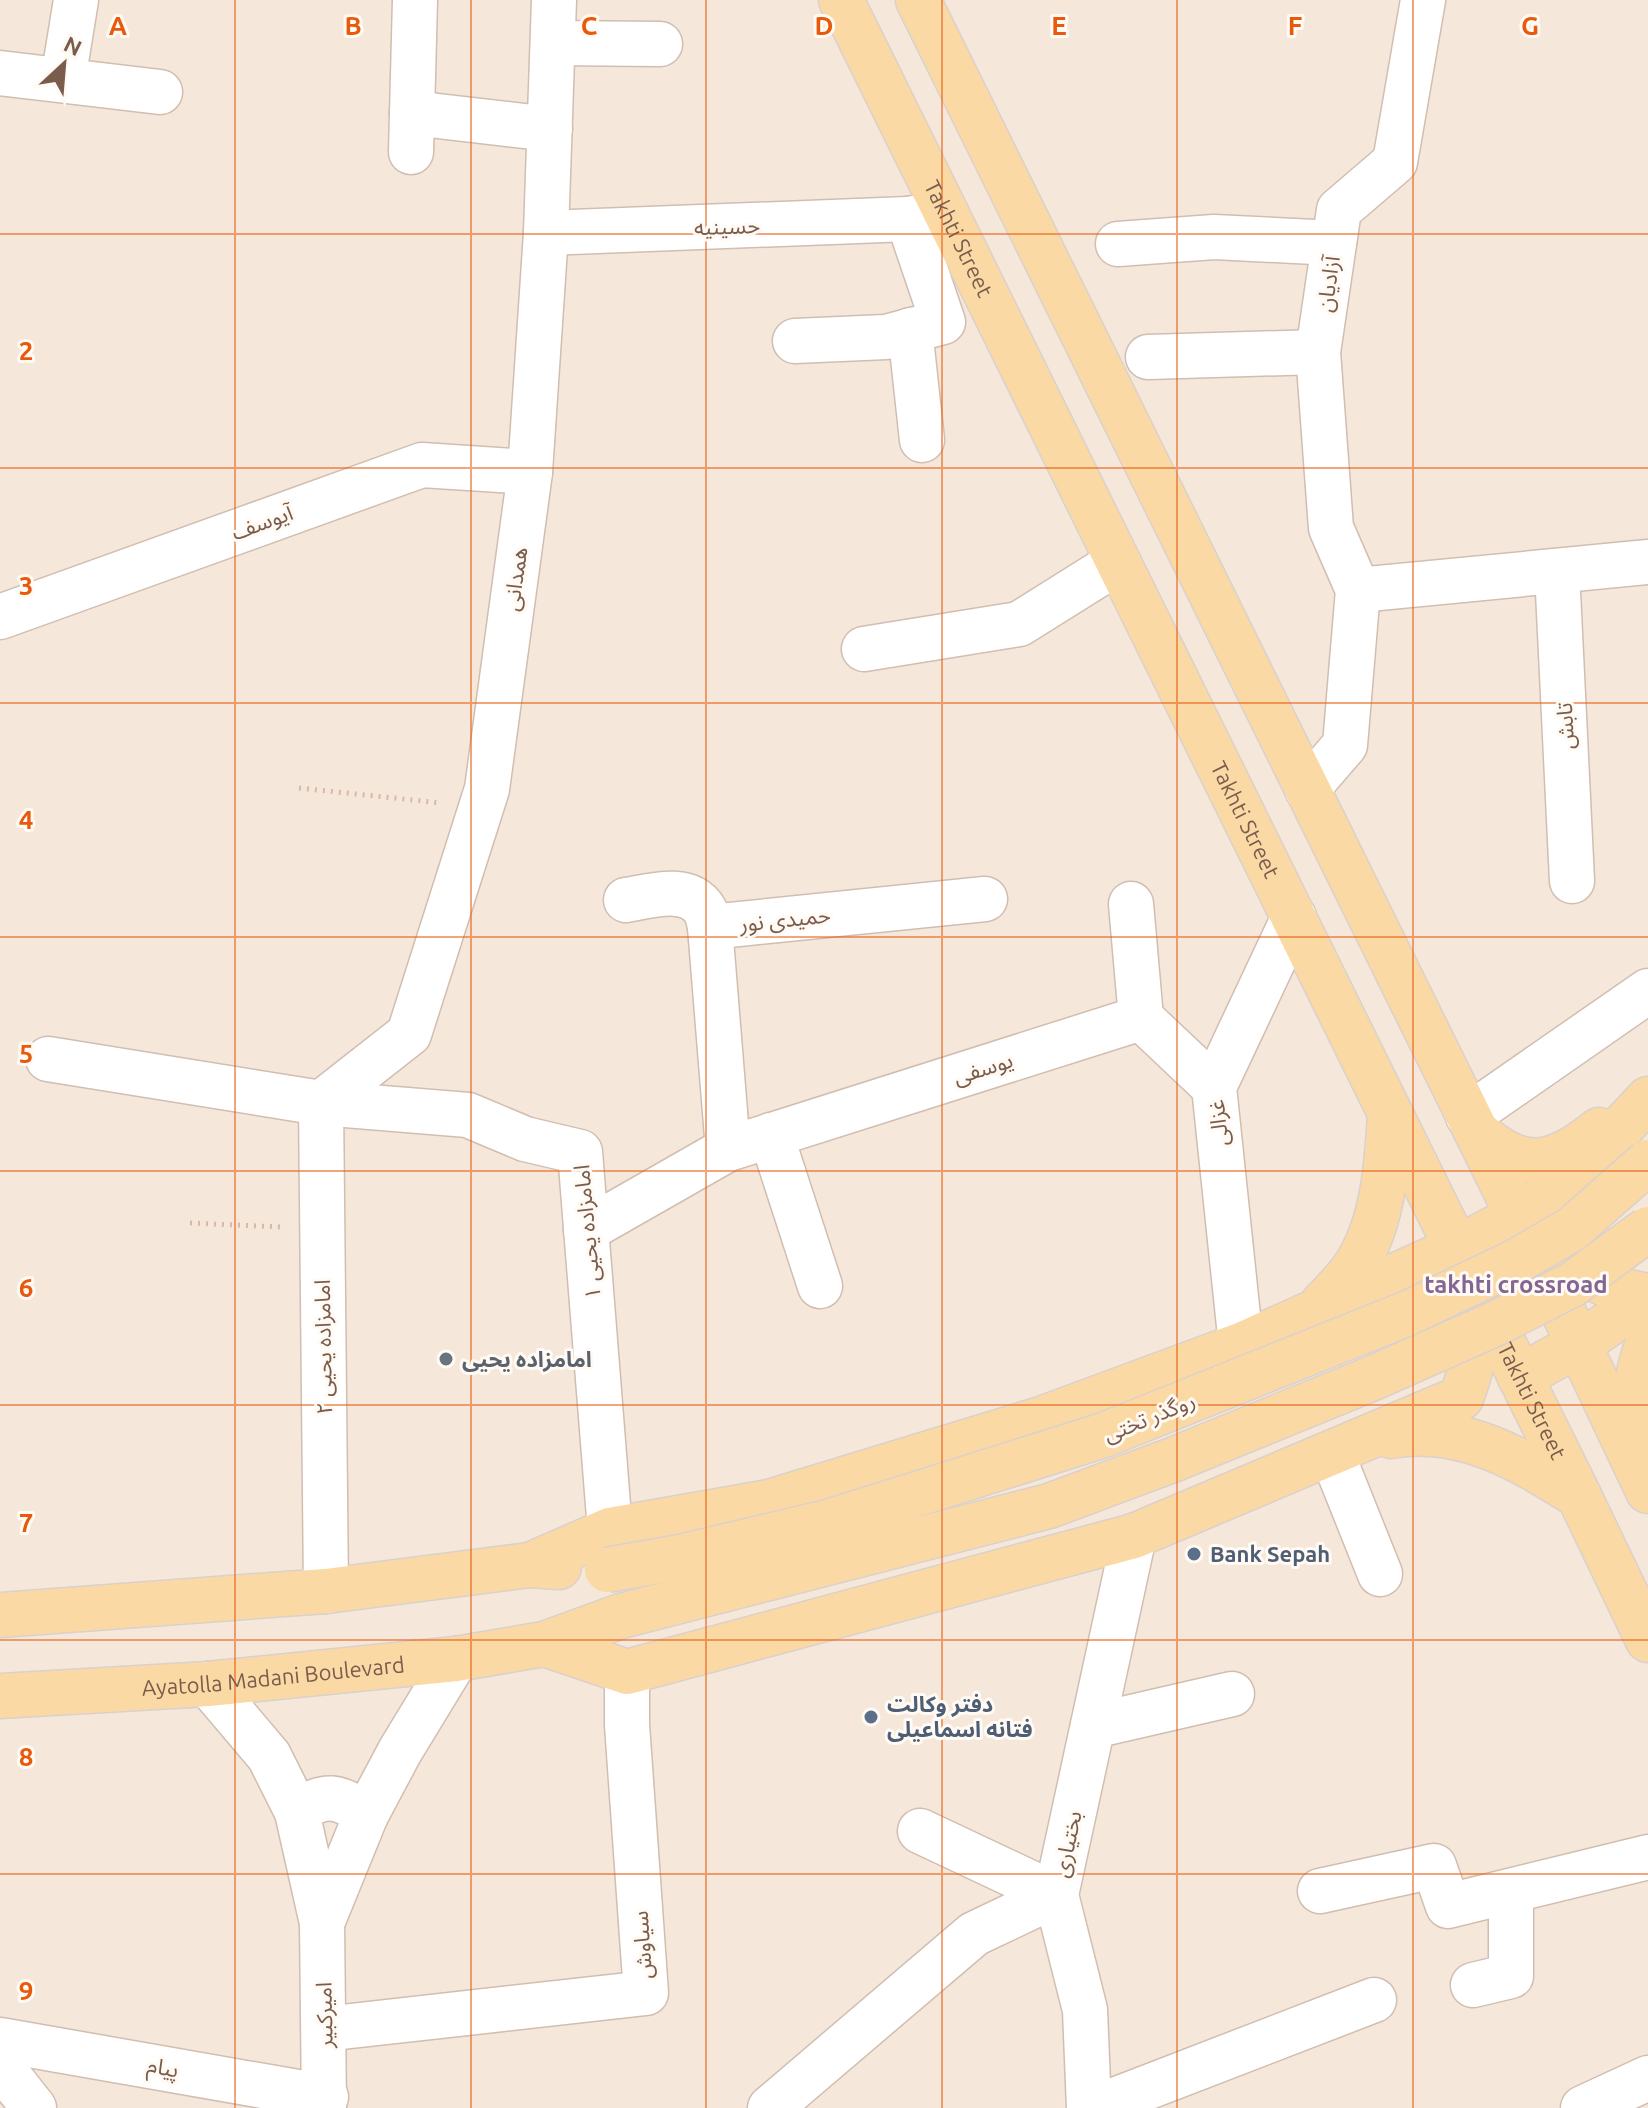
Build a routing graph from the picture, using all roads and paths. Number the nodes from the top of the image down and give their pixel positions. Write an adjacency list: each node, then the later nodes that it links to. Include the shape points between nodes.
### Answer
1 (76, 0): 10 (street)
2 (415, 0): 12 (street, via 411,132)
3 (554, 0): 7 (street, همدانی)
4 (841, 0): 13 (main road, Takhti Street)
5 (918, 0): 30 (main road)
6 (1423, 0): 15 (street, آزادیان, via 1395,162 1339,210)
7 (553, 43): 8 (street); 12 (street, همدانی)
8 (660, 44)
9 (0, 73): 10 (street)
10 (63, 80): 11 (street)
11 (160, 92)
12 (550, 129): 14 (street, همدانی)
13 (927, 216): 14 (street, حسینیه); 17 (street, via 943,322); 23 (main road, Takhti Street)
14 (546, 233): 22 (street, همدانی)
15 (1334, 243): 16 (street, via 1214,237); 19 (street, آزادیان)
16 (1118, 244)
17 (910, 330): 18 (street, via 886,337); 21 (street)
18 (795, 341)
19 (1318, 352): 20 (street); 26 (street, آزادیان, via 1331,528)
20 (1148, 357)
21 (922, 440)
22 (530, 472): 27 (street, آیوسف, via 422,465); 31 (street, همدانی)
23 (1118, 562): 28 (street, via 1019,624); 36 (main road, Takhti Street)
24 (1648, 562): 25 (street)
25 (1557, 571): 26 (street); 32 (street, تابش)
26 (1358, 590): 30 (street, via 1345,745)
27 (0, 617)
28 (864, 649)
29 (299, 788): 31 (path)
30 (1307, 789): 46 (main road)
31 (481, 807): 44 (street, همدانی, via 409,1034)
32 (1572, 881)
33 (985, 899): 37 (street, حمیدی نور)
34 (626, 900): 37 (street, via 670,893 690,897 704,909)
35 (1131, 904): 39 (street)
36 (1294, 917): 41 (street, غزالی); 45 (main road, Takhti Street)
37 (710, 927): 48 (street, حمیدی نور)
38 (1648, 991): 46 (street)
39 (1141, 1018): 41 (street); 47 (street, یوسفی)
40 (48, 1059): 44 (street)
41 (1214, 1087): 63 (street, غزالی)
42 (1648, 1092): 46 (main road, via 1591,1137 1552,1159 1508,1155)
43 (1648, 1099): 50 (main road)
44 (321, 1103): 53 (street, امامزاده یحیی ۲); 55 (street, امامزاده یحیی ۱, via 468,1115 525,1139 580,1152)
45 (1390, 1111): 56 (main road, Takhti Street); 60 (main road, via 1387,1165 1367,1244)
46 (1472, 1124): 51 (main road)
47 (771, 1135): 48 (street, یوسفی); 58 (street)
48 (728, 1149): 55 (street, یوسفی)
49 (1648, 1162): 69 (main road, روگذر تختی, bridge, via 1572,1229 1515,1262 1408,1313 1104,1435 828,1522 680,1557)
50 (1574, 1178): 51 (main road); 59 (main road, via 1564,1220 1570,1253 1593,1280)
51 (1518, 1216): 56 (main road); 62 (main road)
52 (190, 1223): 53 (path)
53 (322, 1229): 71 (street, امامزاده یحیی ۲)
54 (1648, 1229): 74 (main road, Ayatolla Madani Boulevard, bridge, via 1573,1284 1499,1322 1175,1459 1049,1506 621,1616)
55 (586, 1230): 69 (street, امامزاده یحیی ۱)
56 (1457, 1248): 57 (main road); 64 (main road, Takhti Street)
57 (1398, 1273): 60 (main road); 65 (main road, via 1424,1281 1462,1315 1473,1340 1471,1371 1461,1398)
58 (820, 1286)
59 (1648, 1297): 62 (main road)
60 (1317, 1309): 63 (main road)
61 (1648, 1343): 66 (main road, via 1635,1382 1634,1406)
62 (1579, 1344): 64 (main road); 66 (main road)
63 (1241, 1345): 69 (main road, via 1041,1419)
64 (1520, 1377): 67 (main road, Takhti Street)
65 (1348, 1447): 67 (main road, via 1401,1434 1464,1439 1525,1463); 68 (main road); 70 (street)
66 (1645, 1484)
67 (1579, 1496): 73 (main road, Takhti Street)
68 (1134, 1536): 76 (main road); 80 (street, بختیاری)
69 (609, 1550): 71 (main road)
70 (1380, 1574)
71 (326, 1591): 72 (main road)
72 (0, 1615)
73 (1648, 1640)
74 (544, 1644): 75 (main road, Ayatolla Madani Boulevard); 76 (main road)
75 (456, 1659): 77 (main road, Ayatolla Madani Boulevard); 82 (street)
76 (627, 1672): 91 (street, سیاوش, via 646,1993)
77 (208, 1684): 79 (main road, Ayatolla Madani Boulevard); 81 (street, via 269,1756)
78 (1232, 1694): 80 (street)
79 (0, 1696)
80 (1093, 1726): 87 (street, بختیاری)
81 (297, 1812): 82 (street, via 328,1798 349,1802); 88 (street)
82 (366, 1815): 88 (street)
83 (920, 1831): 87 (street)
84 (1648, 1857): 86 (street)
85 (1320, 1891): 86 (street, via 1434,1866 1448,1906)
86 (1511, 1891): 89 (street, via 1511,1976)
87 (1056, 1895): 97 (street, بختیاری, via 974,1934); 98 (street, via 1085,2010)
88 (322, 1923): 91 (street, امیرکبیر)
89 (1473, 1985)
90 (1374, 2000): 98 (street)
91 (324, 2029): 95 (street, امیرکبیر)
92 (0, 2040): 95 (street, پیام)
93 (0, 2065): 96 (street)
94 (1648, 2078): 99 (street)
95 (325, 2103)
96 (34, 2108)
97 (770, 2108)
98 (1091, 2108)
99 (1583, 2108)

